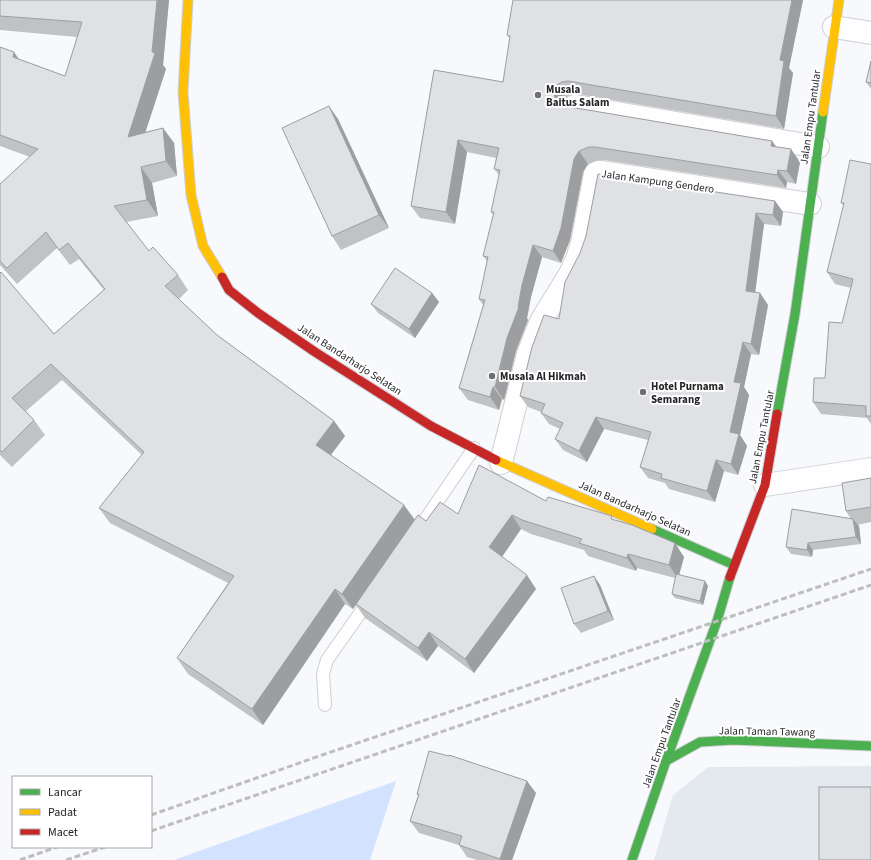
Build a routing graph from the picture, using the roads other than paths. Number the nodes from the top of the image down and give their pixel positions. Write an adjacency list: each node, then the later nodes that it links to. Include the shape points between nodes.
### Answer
1 (188, 0): 8 (street, Jalan Bandarharjo Selatan, via 183,92 191,195 203,246 229,290 315,352 432,426)
2 (839, 0): 3 (street, Jalan Empu Tantular)
3 (834, 27): 4 (street); 6 (street, Jalan Empu Tantular)
4 (871, 33)
5 (575, 106): 6 (street)
6 (818, 147): 7 (street, Jalan Empu Tantular)
7 (810, 204): 9 (street, Jalan Kampung Gendero, via 602,172 594,174 582,243 570,274 541,321 528,354); 11 (street, Jalan Empu Tantular, via 795,314)
8 (474, 448): 9 (street, Jalan Bandarharjo Selatan); 12 (lane)
9 (502, 463): 13 (street, Jalan Bandarharjo Selatan)
10 (871, 469): 11 (street)
11 (765, 485): 13 (street, Jalan Empu Tantular)
12 (411, 540)
13 (734, 565): 17 (street, Jalan Empu Tantular, via 717,621)
14 (375, 592): 15 (lane, via 328,660 323,674)
15 (325, 705)
16 (871, 746): 17 (street, Jalan Taman Tawang, via 733,740 700,742)
17 (666, 761): 18 (street, Jalan Empu Tantular)
18 (632, 860)

